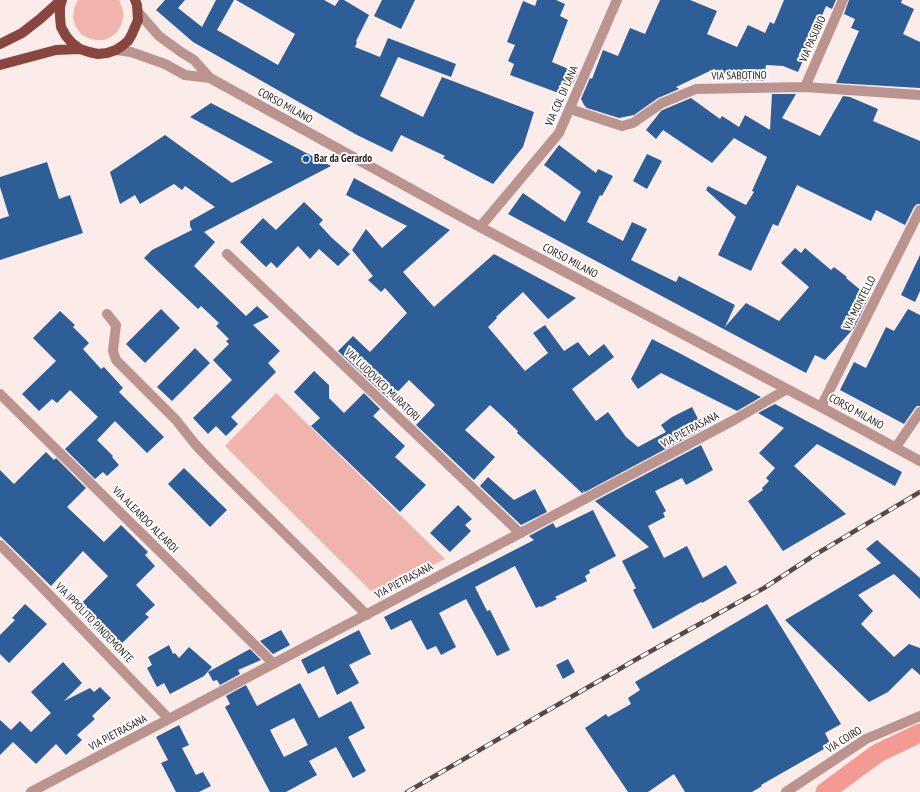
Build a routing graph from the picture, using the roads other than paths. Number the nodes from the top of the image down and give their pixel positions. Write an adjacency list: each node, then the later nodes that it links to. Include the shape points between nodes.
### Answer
1 (62, 0): 6 (main road, via 22,33); 7 (main road, via 61,27 72,43)
2 (135, 0): 5 (main road)
3 (617, 0): 13 (street, VIA COL DI LANA)
4 (843, 0): 11 (street, VIA PASUBIO)
5 (138, 12): 8 (main road, via 138,20 128,41); 10 (street, CORSO MILANO, via 159,36 194,60)
6 (0, 44)
7 (80, 49): 8 (main road, via 98,54); 9 (main road, via 56,50)
8 (116, 50): 10 (street, CORSO MILANO, via 131,52 165,64 185,75)
9 (0, 65)
10 (210, 78): 15 (street, CORSO MILANO)
11 (805, 87): 12 (street, VIA SABOTINO); 13 (street, VIA SABOTINO, via 696,89 662,102 633,123 622,126)
12 (920, 95)
13 (570, 109): 15 (street, VIA COL DI LANA, via 559,133)
14 (920, 210): 20 (street, VIA MONTELLO)
15 (480, 227): 18 (street, CORSO MILANO)
16 (226, 254): 24 (street, VIA LUDOVICO MURATORI)
17 (107, 314): 26 (street, via 116,325 113,350 116,360 176,420 213,463)
18 (787, 389): 20 (street, CORSO MILANO); 24 (street, VIA PIETRASANA, via 734,420)
19 (0, 394): 27 (street, VIA ALEARDO ALEARDI)
20 (821, 407): 22 (street, CORSO MILANO)
21 (920, 412): 22 (street)
22 (896, 447): 23 (street, CORSO MILANO)
23 (920, 461)
24 (520, 533): 26 (street, VIA PIETRASANA)
25 (0, 545): 29 (street, VIA IPPOLITO PINDEMONTE)
26 (367, 614): 27 (street, VIA PIETRASANA)
27 (274, 664): 29 (street, VIA PIETRASANA)
28 (920, 716): 31 (street, VIA COIRO, via 866,739)
29 (169, 719): 30 (street, VIA PIETRASANA)
30 (31, 792)
31 (786, 792)

